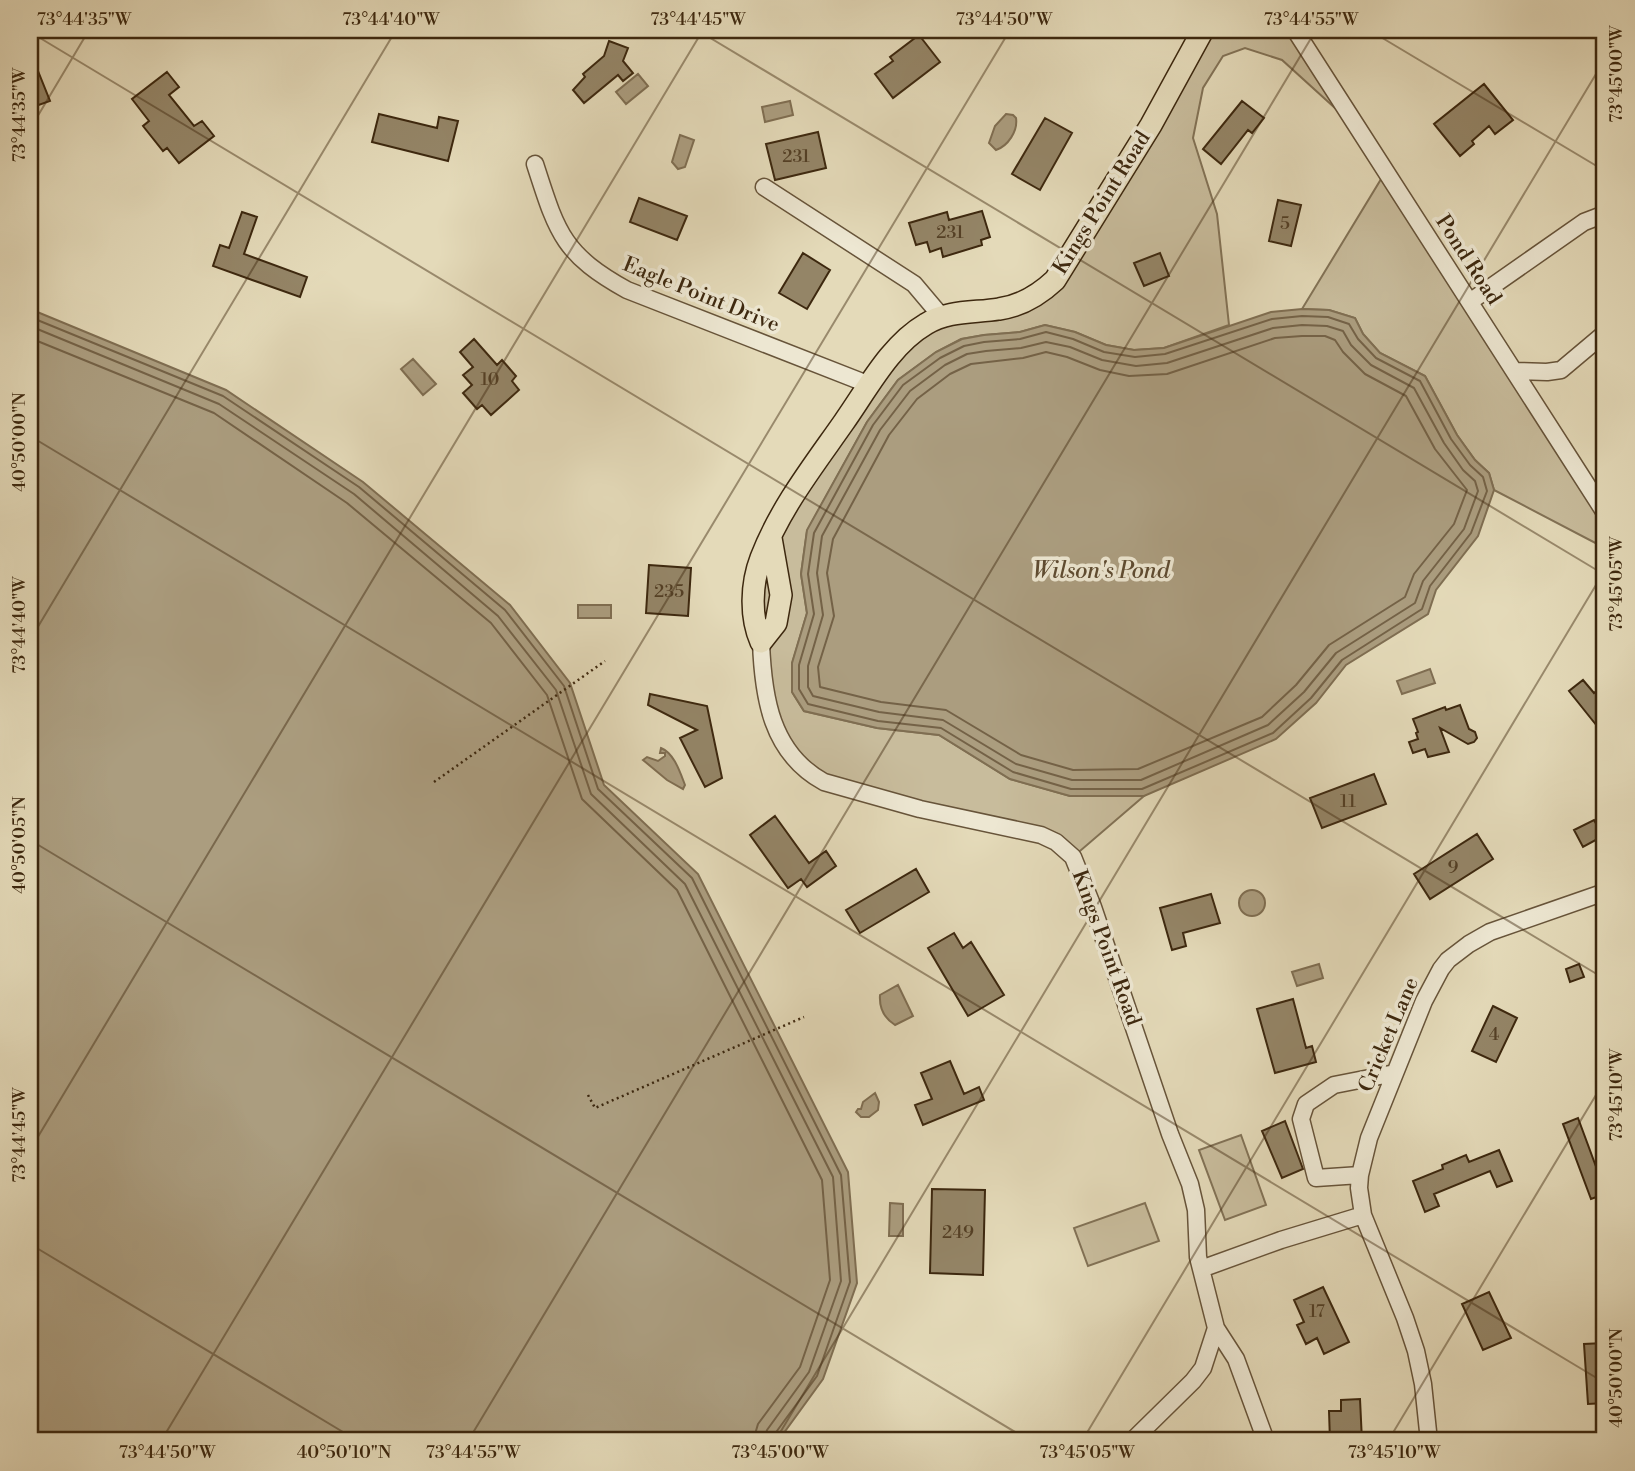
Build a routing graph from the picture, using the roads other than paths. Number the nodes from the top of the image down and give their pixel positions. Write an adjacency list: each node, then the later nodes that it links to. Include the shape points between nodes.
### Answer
1 (1203, 30): 7 (main road, Kings Point Road, via 1151,125 1055,280 1020,303)
2 (1295, 30): 6 (street, Pond Road)
3 (535, 164): 10 (street, Eagle Point Drive, via 565,240 596,273 627,290)
4 (764, 187): 7 (street, via 914,284)
5 (1605, 214): 6 (street, via 1584,222)
6 (1471, 302): 9 (street, Pond Road)
7 (941, 316): 10 (main road, Kings Point Road, via 897,349)
8 (1605, 333): 9 (street, via 1561,370)
9 (1515, 371): 11 (street, Pond Road)
10 (870, 385): 12 (main road, Kings Point Road, via 788,503 760,559 753,594 754,626)
11 (1605, 513)
12 (761, 642): 17 (street, Kings Point Road, via 774,727 791,757 810,774 824,782 920,808 1041,835 1073,857 1190,1184)
13 (1605, 892): 14 (street, Cricket Lane, via 1490,932 1448,960 1424,1001)
14 (1395, 1073): 15 (street, Cricket Lane); 15 (street, via 1334,1085 1306,1104 1301,1119 1316,1178)
15 (1360, 1175): 16 (street, Cricket Lane)
16 (1363, 1215): 17 (street); 21 (street, Cricket Lane, via 1416,1352)
17 (1201, 1269): 18 (street, Kings Point Road)
18 (1216, 1328): 19 (street, via 1203,1368); 20 (street, Kings Point Road, via 1236,1359)
19 (1132, 1441)
20 (1266, 1441)
21 (1429, 1441)

